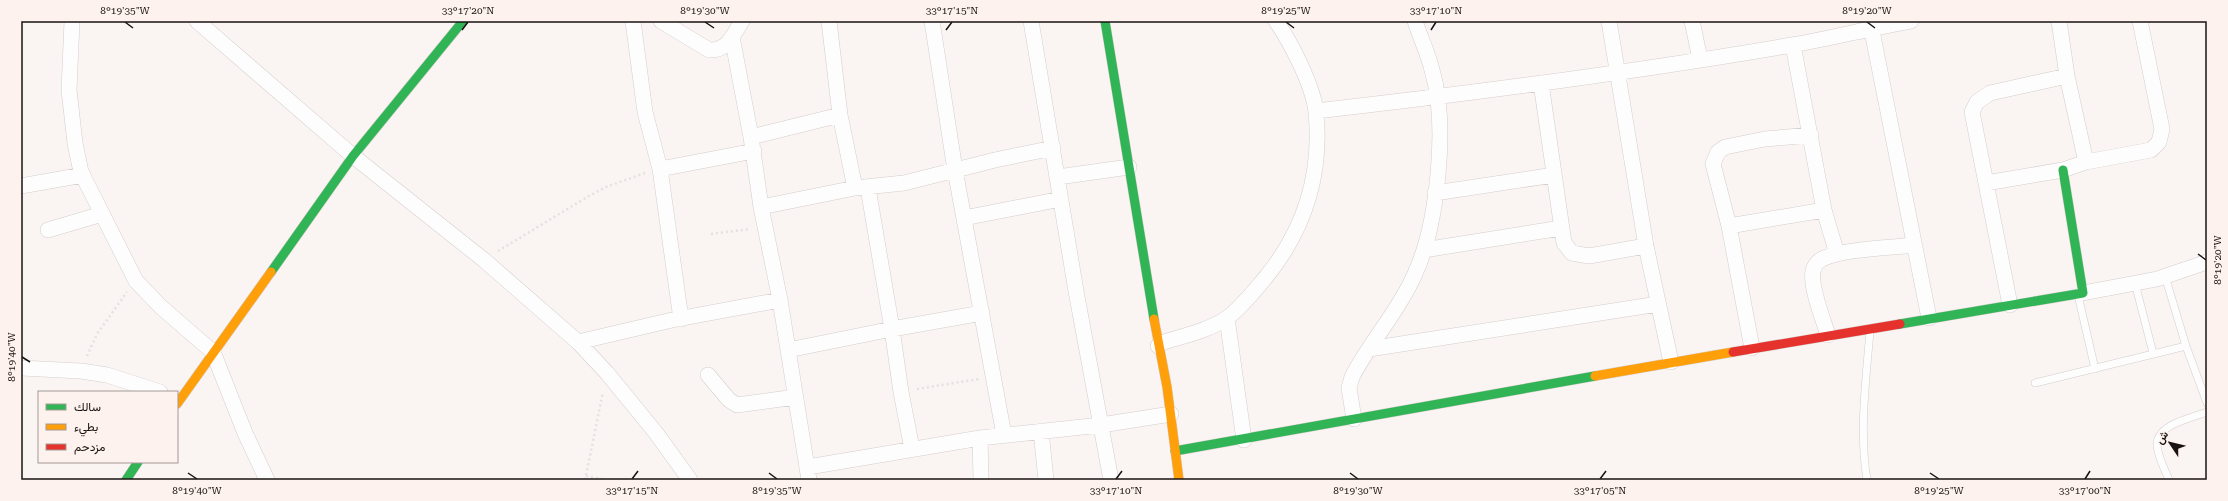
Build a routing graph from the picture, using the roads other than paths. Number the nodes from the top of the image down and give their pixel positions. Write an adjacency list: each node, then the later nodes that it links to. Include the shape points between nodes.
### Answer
1 (72, 21): 37 (street, via 70,90 75,143)
2 (197, 21): 31 (street)
3 (463, 21): 31 (street)
4 (633, 21): 34 (street, via 645,112)
5 (661, 21): 19 (street, via 709,50 723,48)
6 (742, 21): 19 (street)
7 (829, 21): 27 (street)
8 (932, 21): 35 (street)
9 (1030, 21): 30 (street)
10 (1105, 21): 33 (street)
11 (1276, 21): 26 (street, via 1288,38 1302,68)
12 (1415, 21): 25 (street, via 1432,70)
13 (1609, 21): 22 (street)
14 (1692, 21): 21 (street)
15 (1911, 21): 18 (street)
16 (2059, 21): 23 (street)
17 (2140, 21): 32 (street, via 2162,129 2159,142 2151,150)
18 (1871, 24): 20 (street); 52 (street)
19 (732, 37): 29 (street)
20 (1793, 45): 21 (street); 28 (street)
21 (1700, 59): 22 (street)
22 (1617, 72): 24 (street); 53 (street)
23 (2067, 76): 32 (street); 40 (street, via 1990,93 1977,102 1972,112)
24 (1540, 83): 25 (street); 38 (street)
25 (1437, 97): 26 (street); 43 (street, via 1439,161)
26 (1316, 111): 64 (street, via 1313,181 1303,220 1281,258 1255,290)
27 (840, 115): 29 (street); 42 (street)
28 (1811, 135): 46 (street); 49 (street, via 1765,139 1725,147 1718,152 1713,164)
29 (752, 144): 34 (street); 45 (street)
30 (1053, 148): 35 (street); 39 (street)
31 (352, 156): 70 (street, via 484,260); 76 (street)
32 (2086, 162): 36 (street)
33 (1129, 167): 39 (street); 71 (street)
34 (660, 169): 66 (street)
35 (955, 170): 42 (street, via 904,183); 48 (street)
36 (2063, 170): 40 (street); 59 (street)
37 (83, 175): 41 (street); 47 (street)
38 (1554, 175): 43 (street); 50 (street)
39 (1058, 177): 44 (street)
40 (1986, 183): 62 (street)
41 (21, 186)
42 (861, 188): 45 (street); 68 (street)
43 (1435, 193): 54 (street)
44 (1061, 199): 48 (street); 90 (street)
45 (761, 207): 60 (street)
46 (1824, 210): 49 (street); 55 (street)
47 (102, 214): 51 (street); 76 (street, via 136,281 161,307)
48 (964, 218): 63 (street)
49 (1729, 226): 73 (street)
50 (1561, 228): 53 (street, via 1568,249 1580,255 1589,256); 54 (street)
51 (48, 230)
52 (1914, 245): 55 (street); 65 (street)
53 (1646, 246): 61 (street)
54 (1424, 250): 74 (street, via 1414,276 1394,312)
55 (1836, 254): 69 (street, via 1820,260 1813,272)
56 (2207, 262): 57 (street)
57 (2165, 276): 58 (street); 72 (lane)
58 (2135, 283): 59 (street); 77 (lane)
59 (2080, 293): 62 (street); 80 (lane)
60 (780, 300): 66 (street); 75 (street)
61 (1658, 304): 74 (street); 78 (street)
62 (2010, 305): 65 (street)
63 (982, 313): 68 (street); 92 (street)
64 (1227, 318): 71 (street, via 1204,329 1161,342); 94 (street)
65 (1929, 318): 67 (street)
66 (681, 319): 70 (street)
67 (1870, 328): 69 (street); 106 (lane, via 1863,416)
68 (892, 329): 75 (street); 95 (street, via 900,392)
69 (1828, 335): 73 (street)
70 (578, 342): 101 (street, via 656,433)
71 (1158, 346): 88 (street)
72 (2186, 346): 77 (lane); 86 (lane)
73 (1752, 348): 78 (street)
74 (1369, 349): 89 (street, via 1352,377 1349,388)
75 (788, 350): 84 (street)
76 (213, 352): 85 (street); 100 (street, via 245,433)
77 (2153, 353): 80 (lane)
78 (1671, 362): 89 (street)
79 (21, 368): 83 (street, via 107,375)
80 (2095, 369): 82 (lane)
81 (708, 375): 84 (street, via 729,400 737,405)
82 (2035, 383)
83 (157, 391)
84 (796, 396): 98 (street)
85 (178, 400)
86 (2207, 403)
87 (2207, 412): 107 (lane, via 2167,428 2160,435 2157,444)
88 (1171, 414): 90 (street); 96 (street)
89 (1354, 419): 94 (street)
90 (1101, 425): 91 (street); 104 (street)
91 (1041, 431): 92 (street); 103 (street)
92 (1004, 435): 93 (street)
93 (980, 438): 95 (street); 102 (street)
94 (1244, 440): 96 (street)
95 (912, 449): 98 (street)
96 (1175, 451): 105 (street)
97 (137, 463): 99 (street)
98 (809, 474)
99 (126, 480)
100 (267, 480)
101 (690, 480)
102 (981, 480)
103 (1046, 480)
104 (1111, 480)
105 (1179, 480)
106 (1867, 480)
107 (2169, 480)

